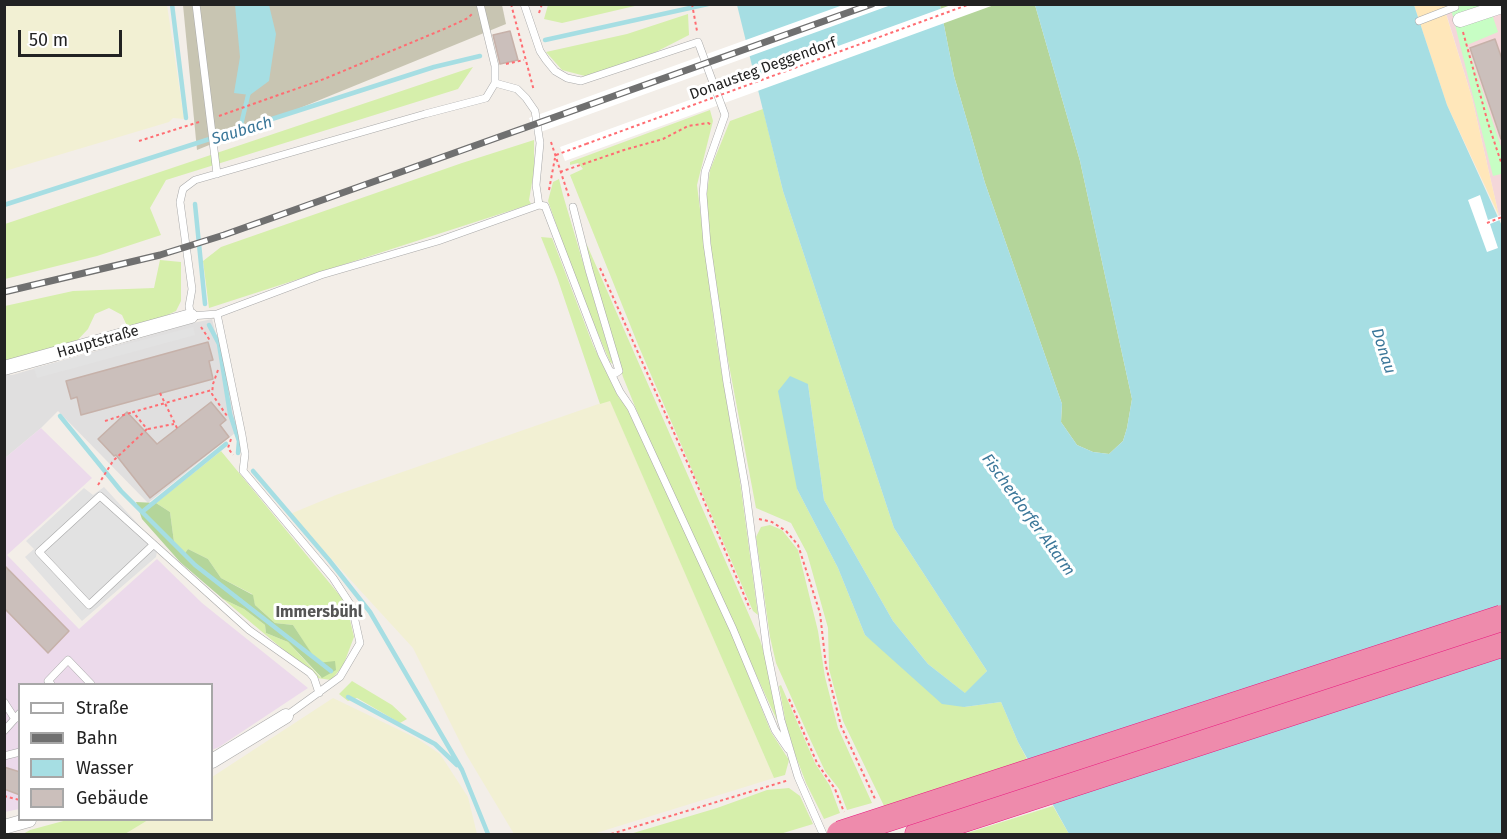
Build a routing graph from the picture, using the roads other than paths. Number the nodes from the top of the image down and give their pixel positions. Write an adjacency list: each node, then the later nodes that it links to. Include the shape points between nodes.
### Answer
1 (196, 4): 9 (lane)
2 (480, 4): 8 (lane, via 498,66)
3 (524, 4): 26 (lane, via 540,51 555,71 580,81 698,42 725,116 705,172 707,244 767,651)
4 (1455, 5): 6 (lane); 7 (lane)
5 (1503, 6): 6 (street)
6 (1460, 20)
7 (1419, 21)
8 (495, 82): 9 (lane, via 486,98); 10 (lane, via 517,89 535,111 540,143 536,185)
9 (217, 174): 13 (lane, via 195,180 183,189 180,202 192,289)
10 (539, 205): 12 (lane, via 438,242 321,274); 15 (lane, via 545,206)
11 (573, 207): 15 (lane, via 619,371)
12 (217, 314): 13 (lane); 21 (lane, via 243,445 243,471 333,578 352,607 360,643 340,677)
13 (191, 316): 14 (street, Hauptstraße)
14 (4, 368)
15 (610, 371): 26 (lane, via 641,429 733,629 775,730)
16 (153, 545): 16 (lane, via 100,496 39,552 89,605); 21 (lane, via 249,630 310,674)
17 (1503, 618): 31 (highway, bridge)
18 (1503, 644): 32 (highway)
19 (48, 683): 20 (lane, via 68,660)
20 (90, 683)
21 (319, 693): 24 (lane)
22 (4, 702): 23 (lane)
23 (17, 716): 25 (lane)
24 (286, 716): 27 (street)
25 (4, 731)
26 (790, 752): 30 (lane)
27 (213, 760)
28 (23, 821): 29 (street)
29 (4, 827)
30 (823, 834)
31 (840, 834)
32 (918, 834)

